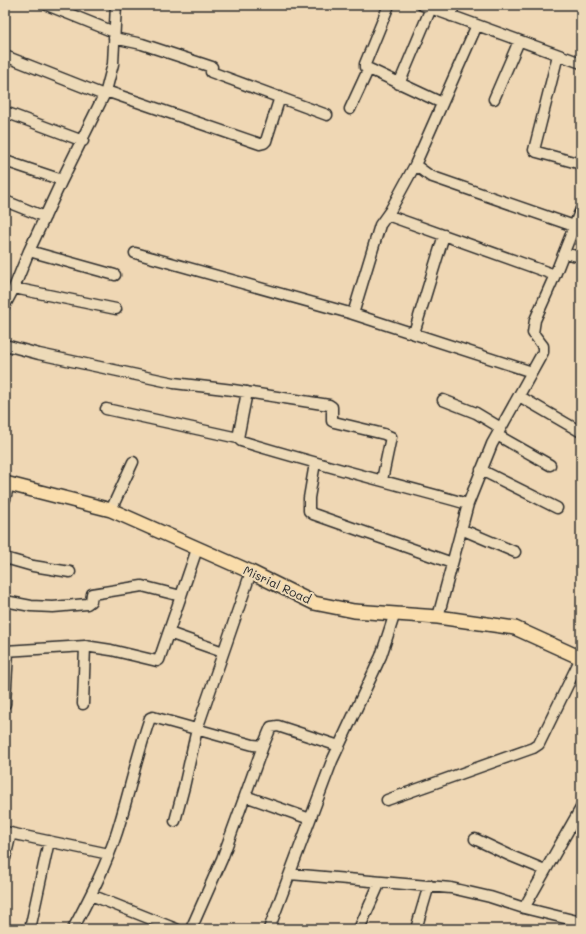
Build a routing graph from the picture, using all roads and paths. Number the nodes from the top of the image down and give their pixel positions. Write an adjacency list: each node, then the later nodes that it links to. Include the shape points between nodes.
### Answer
1 (46, 5): 8 (street)
2 (116, 5): 8 (street)
3 (389, 5): 13 (street, via 365,64)
4 (454, 5): 6 (street)
5 (426, 7): 6 (street); 14 (street)
6 (451, 16): 7 (street)
7 (477, 25): 9 (street); 18 (street)
8 (114, 35): 15 (street, via 113,64); 16 (street)
9 (519, 41): 10 (street); 17 (street)
10 (558, 55): 12 (street); 24 (street, via 534,150)
11 (5, 56): 15 (street)
12 (581, 63)
13 (368, 70): 14 (street); 19 (street)
14 (398, 84): 18 (street)
15 (105, 93): 16 (street, via 260,144 266,140); 22 (street)
16 (280, 97): 21 (street)
17 (494, 99)
18 (442, 103): 25 (street)
19 (350, 110)
20 (5, 112): 22 (street)
21 (327, 115)
22 (82, 141): 26 (street)
23 (5, 161): 26 (street)
24 (581, 164)
25 (415, 165): 28 (street); 30 (street, via 430,176)
26 (62, 180): 29 (street)
27 (5, 201): 29 (street)
28 (387, 214): 31 (street); 41 (street, via 380,226)
29 (45, 217): 32 (street)
30 (578, 218): 34 (street)
31 (444, 235): 37 (street); 42 (street)
32 (29, 251): 36 (street); 38 (street)
33 (134, 253): 41 (street)
34 (564, 253): 35 (street); 37 (street)
35 (581, 258)
36 (115, 275)
37 (555, 275): 44 (street, via 535,320 533,333 543,349)
38 (14, 288): 39 (street); 40 (street)
39 (5, 305)
40 (116, 309)
41 (353, 314): 42 (street)
42 (414, 334): 44 (street)
43 (5, 345): 45 (street, via 174,383)
44 (532, 372): 46 (street)
45 (247, 392): 51 (street); 56 (street, via 329,405 332,407 334,422 389,436 391,438)
46 (520, 396): 49 (street); 50 (street)
47 (443, 400): 49 (street, via 476,413)
48 (106, 409): 51 (street)
49 (499, 432): 54 (street); 55 (street)
50 (581, 432)
51 (238, 438): 53 (street)
52 (133, 462): 61 (street)
53 (315, 463): 56 (street); 66 (street, via 309,498 309,511 313,514)
54 (550, 465)
55 (481, 470): 59 (street); 60 (street)
56 (382, 480): 59 (street)
57 (7, 483): 58 (street); 61 (main road, Misrial Road)
58 (5, 499)
59 (468, 504): 62 (street)
60 (557, 508)
61 (111, 510): 63 (main road, Misrial Road)
62 (461, 529): 64 (street); 66 (street)
63 (197, 549): 68 (main road, Misrial Road); 69 (street)
64 (515, 552)
65 (5, 558): 67 (street)
66 (452, 563): 72 (street)
67 (70, 572)
68 (251, 572): 71 (main road, Misrial Road, via 314,603 354,611); 76 (street)
69 (181, 596): 70 (street, via 142,586 92,594 91,601 87,604 31,606); 73 (street)
70 (5, 601)
71 (394, 614): 72 (main road, Misrial Road); 82 (street, via 381,656)
72 (438, 618): 77 (main road, Misrial Road, via 515,628)
73 (169, 633): 74 (street, via 161,658 157,661); 76 (street)
74 (86, 646): 75 (street); 79 (street)
75 (7, 652): 78 (street)
76 (223, 652): 80 (street)
77 (581, 658): 84 (street, via 539,744)
78 (5, 704)
79 (83, 704)
80 (196, 729): 81 (street); 87 (street); 91 (street, via 150,718)
81 (263, 746): 82 (street, via 271,727 278,726); 83 (street)
82 (339, 746): 86 (street)
83 (245, 796): 86 (street); 103 (street, via 222,859)
84 (387, 800)
85 (581, 808): 93 (street)
86 (310, 819): 94 (street)
87 (175, 821)
88 (8, 832): 90 (street); 92 (street)
89 (475, 839): 93 (street)
90 (49, 841): 91 (street); 100 (street)
91 (109, 854): 97 (street)
92 (5, 858)
93 (545, 870): 98 (street)
94 (290, 874): 95 (street); 104 (street)
95 (380, 882): 96 (street); 105 (street)
96 (429, 885): 98 (street, via 466,891); 106 (street)
97 (91, 895): 101 (street); 102 (street)
98 (524, 908): 99 (street)
99 (581, 922)
100 (30, 929)
101 (73, 929)
102 (176, 929)
103 (191, 929)
104 (269, 929)
105 (359, 929)
106 (416, 929)

